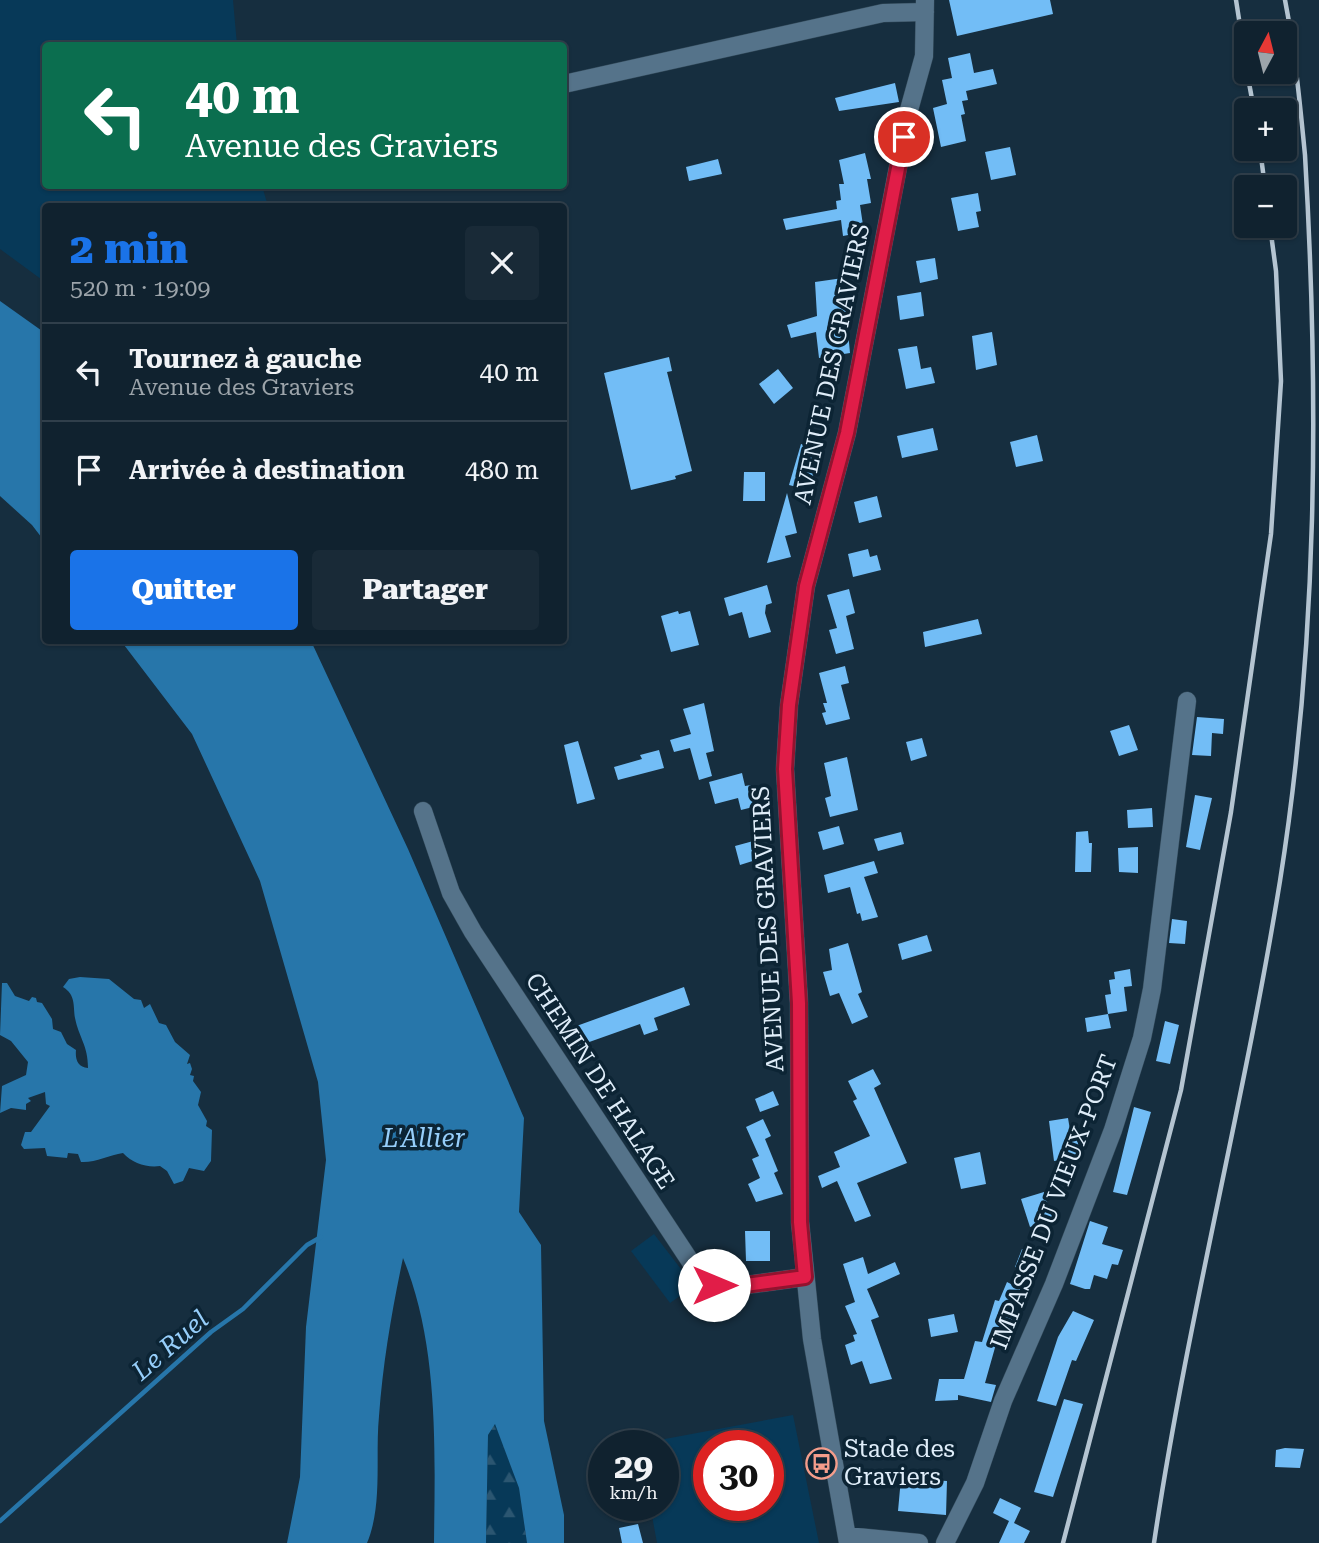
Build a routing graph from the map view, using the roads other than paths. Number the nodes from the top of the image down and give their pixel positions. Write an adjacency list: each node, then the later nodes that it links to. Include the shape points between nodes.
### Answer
1 (919, 6): 2 (street); 5 (street, AVENUE DES GRAVIERS, via 924,56 909,110 847,433 806,586 789,705 785,769 799,1003 800,1222)
2 (567, 83)
3 (1187, 701): 8 (street, IMPASSE DU VIEUX-PORT, via 1142,1038 1064,1258 1003,1401 975,1483)
4 (424, 811): 5 (street, CHEMIN DE HALAGE, via 451,893 473,932 698,1273 714,1285 731,1287)
5 (805, 1277): 6 (street, AVENUE DES GRAVIERS)
6 (847, 1540): 7 (street)
7 (919, 1543)
8 (945, 1543)

